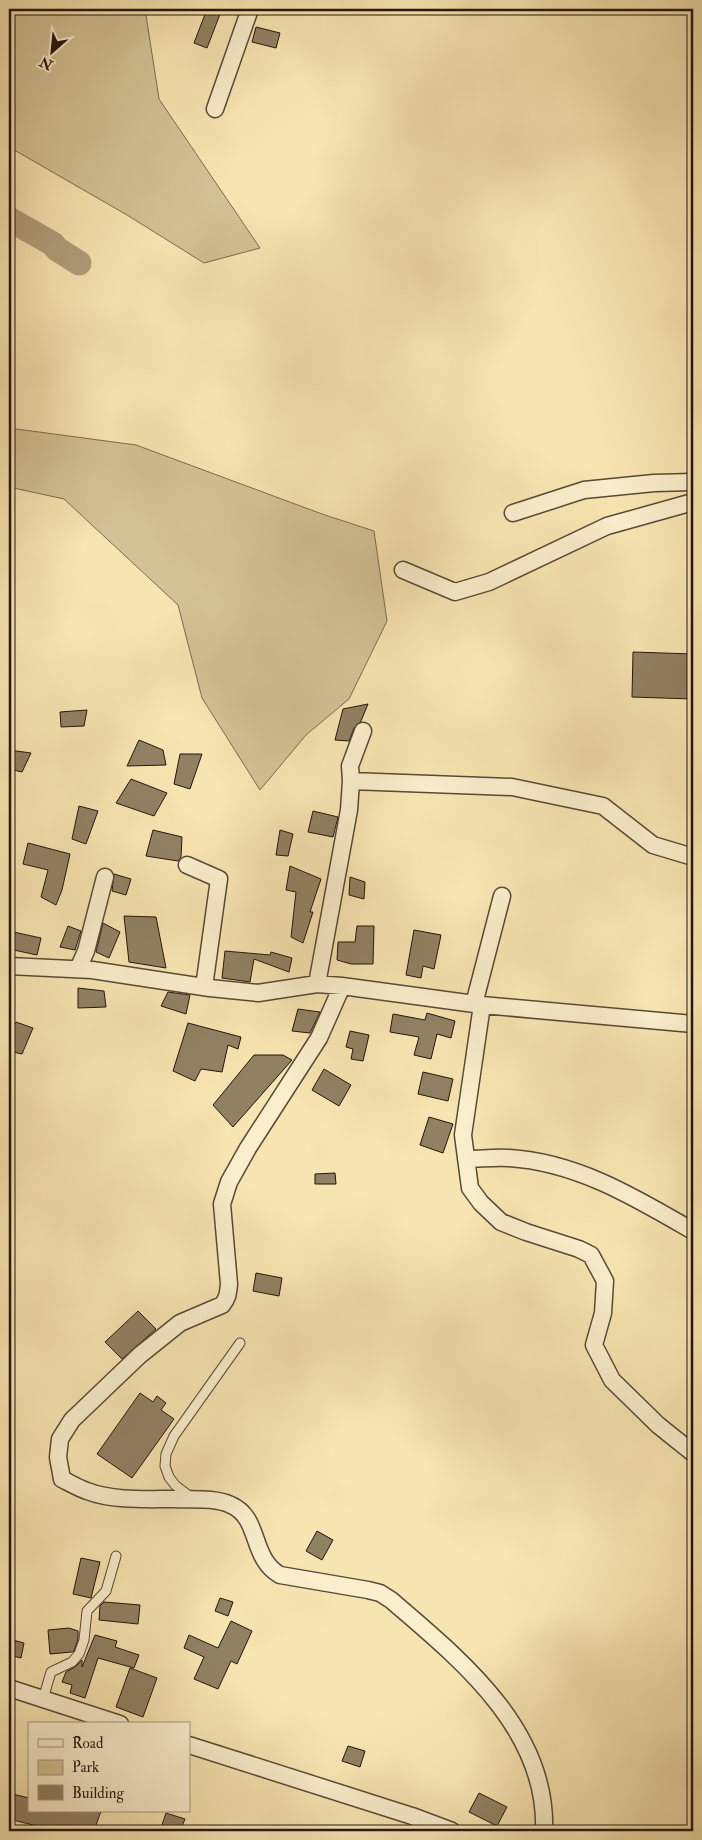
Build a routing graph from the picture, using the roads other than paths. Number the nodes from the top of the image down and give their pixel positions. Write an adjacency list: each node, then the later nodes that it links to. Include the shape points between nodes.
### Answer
1 (250, 9): 2 (street)
2 (215, 109)
3 (693, 482): 5 (street, via 584,490)
4 (693, 502): 6 (street, via 607,526 489,582 455,592)
5 (513, 513)
6 (403, 570)
7 (363, 732): 8 (street, via 350,766)
8 (351, 782): 9 (street, via 512,787 603,806 653,845); 15 (street, via 349,810)
9 (693, 857)
10 (187, 865): 17 (street, via 219,879)
11 (104, 877): 14 (street, via 86,951)
12 (502, 896): 18 (street)
13 (9, 966): 14 (street)
14 (78, 969): 17 (street)
15 (317, 984): 16 (street); 17 (street, via 258,993)
16 (342, 986): 18 (street); 24 (street, via 319,1038 228,1182 222,1204 229,1276 226,1300 222,1305 180,1323 140,1355 72,1420 60,1439 58,1457 62,1479 85,1491 107,1496)
17 (204, 987)
18 (478, 1005): 19 (street); 20 (street, via 464,1135)
19 (693, 1024)
20 (466, 1159): 21 (street, via 509,1158 561,1166 607,1184); 23 (street, via 470,1188 501,1222 591,1255 605,1281 603,1313 594,1345 612,1380 658,1425)
21 (693, 1231)
22 (240, 1343): 24 (lane, via 174,1436 166,1454 165,1466 169,1477)
23 (693, 1453)
24 (194, 1500): 31 (street, via 219,1501 240,1510 266,1565 280,1575 380,1593 438,1642 496,1700 516,1728 543,1798)
25 (116, 1556): 27 (lane, via 106,1591 87,1611 80,1654 72,1662 51,1672)
26 (9, 1688): 27 (street)
27 (42, 1699): 28 (street)
28 (114, 1722)
29 (190, 1745): 30 (street)
30 (452, 1831)
31 (544, 1831)

